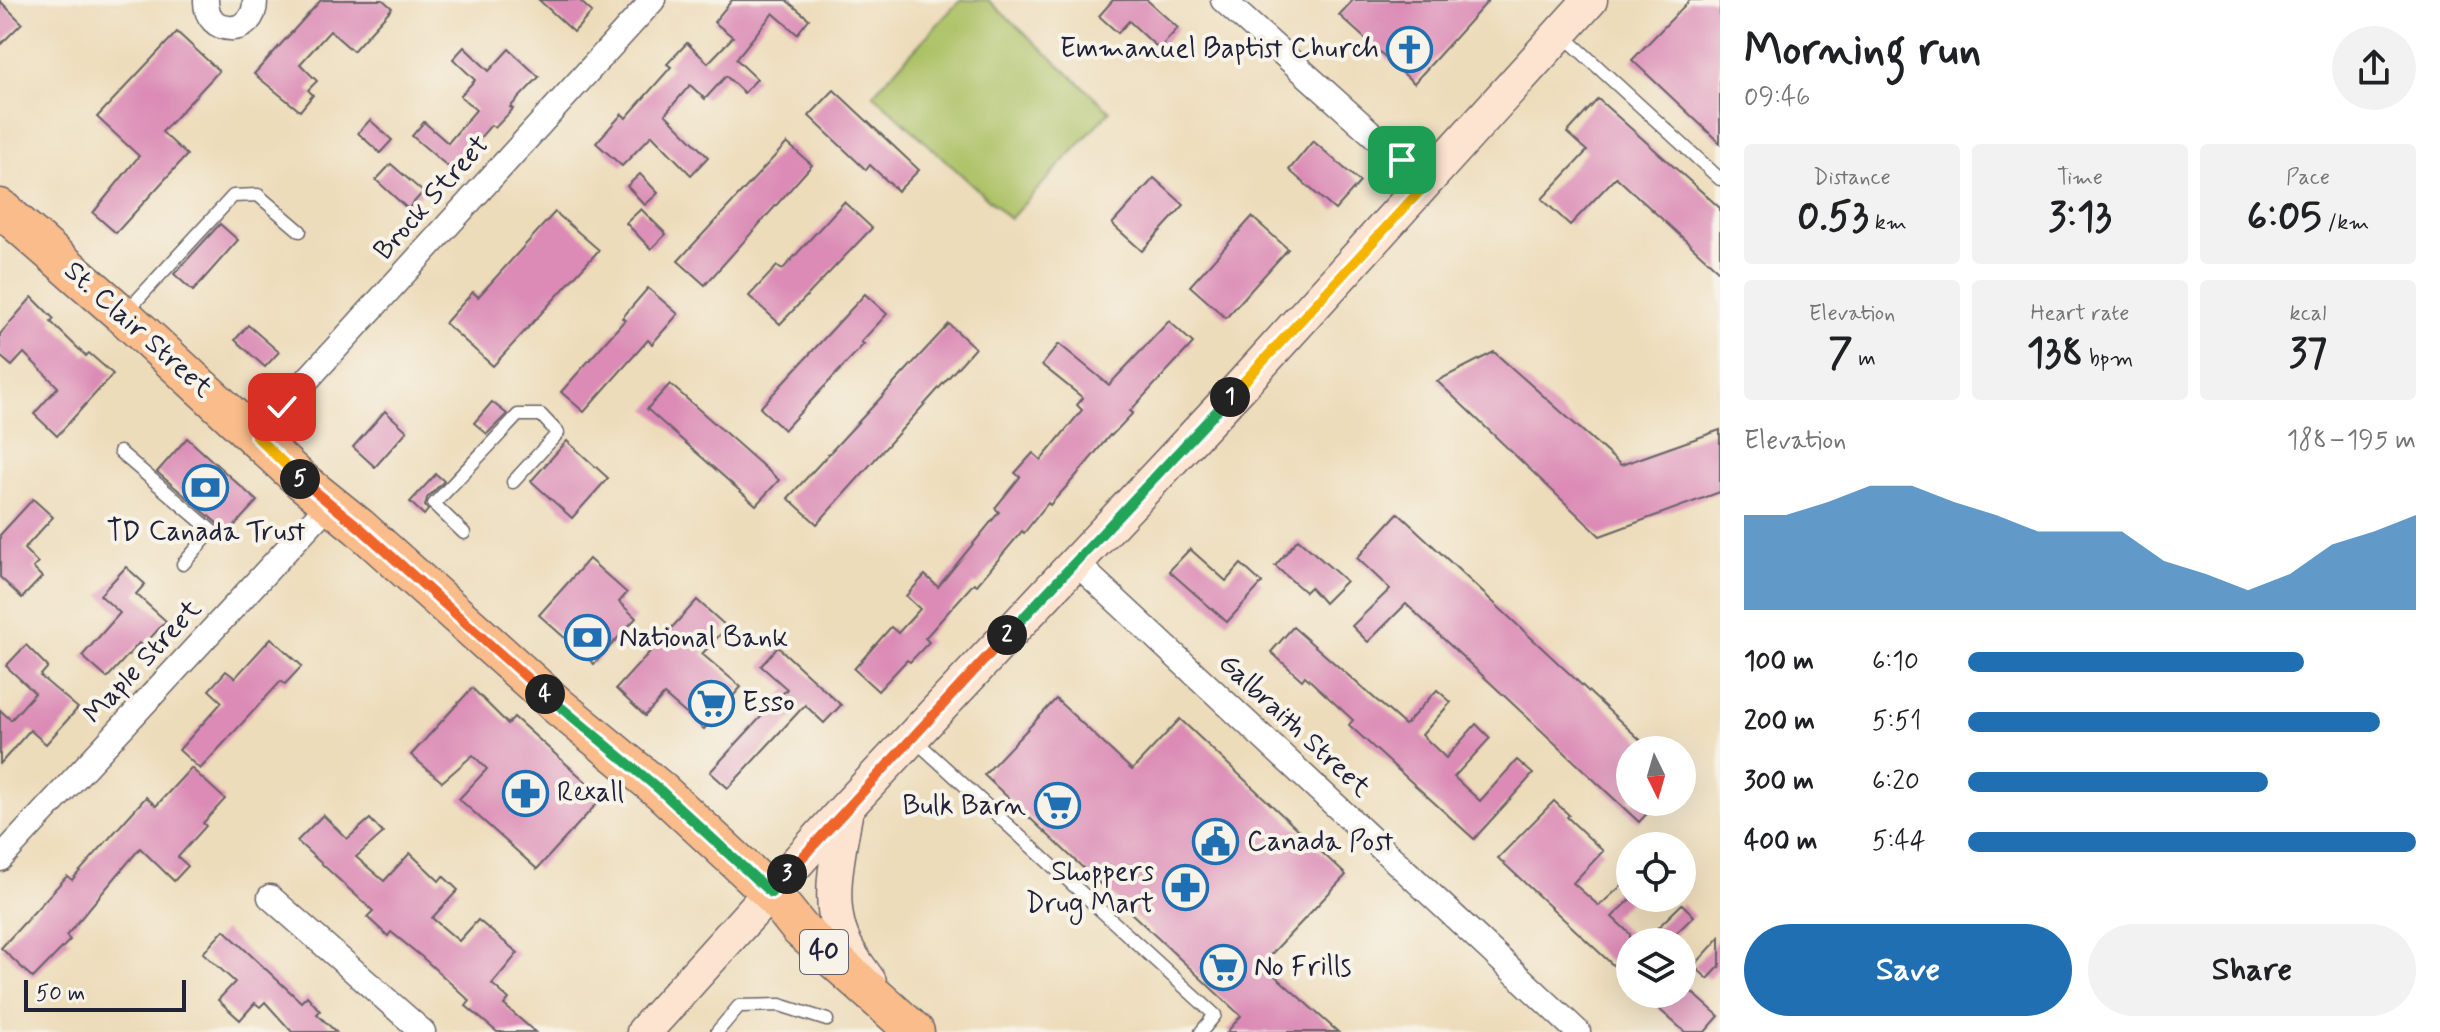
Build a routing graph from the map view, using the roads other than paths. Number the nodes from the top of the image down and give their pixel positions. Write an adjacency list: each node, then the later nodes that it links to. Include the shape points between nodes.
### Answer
1 (206, 0): 2 (street, via 208,15 228,29 249,20)
2 (255, 0)
3 (653, 0): 12 (street, Brock Street)
4 (1223, 0): 8 (street)
5 (1590, 0): 6 (main road)
6 (1560, 33): 7 (lane); 8 (main road)
7 (1720, 179)
8 (1427, 183): 17 (main road)
9 (0, 208): 11 (main road, St. Clair Street / 40)
10 (300, 231): 11 (lane, via 258,195 233,196)
11 (123, 315): 12 (main road, St. Clair Street / 40)
12 (256, 436): 15 (main road, St. Clair Street / 40)
13 (120, 452): 18 (lane, via 212,531)
14 (513, 482): 16 (lane, via 558,433 541,415 518,415 434,504)
15 (329, 504): 21 (street, Maple Street); 22 (main road, St. Clair Street / 40)
16 (464, 533)
17 (1075, 562): 19 (main road); 31 (street, Galbraith Street)
18 (183, 564)
19 (912, 738): 20 (main road); 30 (lane, via 1215,1015)
20 (846, 808): 22 (main road); 24 (main road, via 834,910 844,944)
21 (0, 859)
22 (771, 893): 24 (main road, St. Clair Street / 40, via 800,929); 27 (main road)
23 (270, 897): 26 (street)
24 (884, 1005): 29 (main road, St. Clair Street / 40)
25 (827, 1020): 28 (lane, via 780,1005 739,1006)
26 (423, 1032)
27 (644, 1032)
28 (717, 1032)
29 (915, 1032)
30 (1201, 1032)
31 (1578, 1032)

